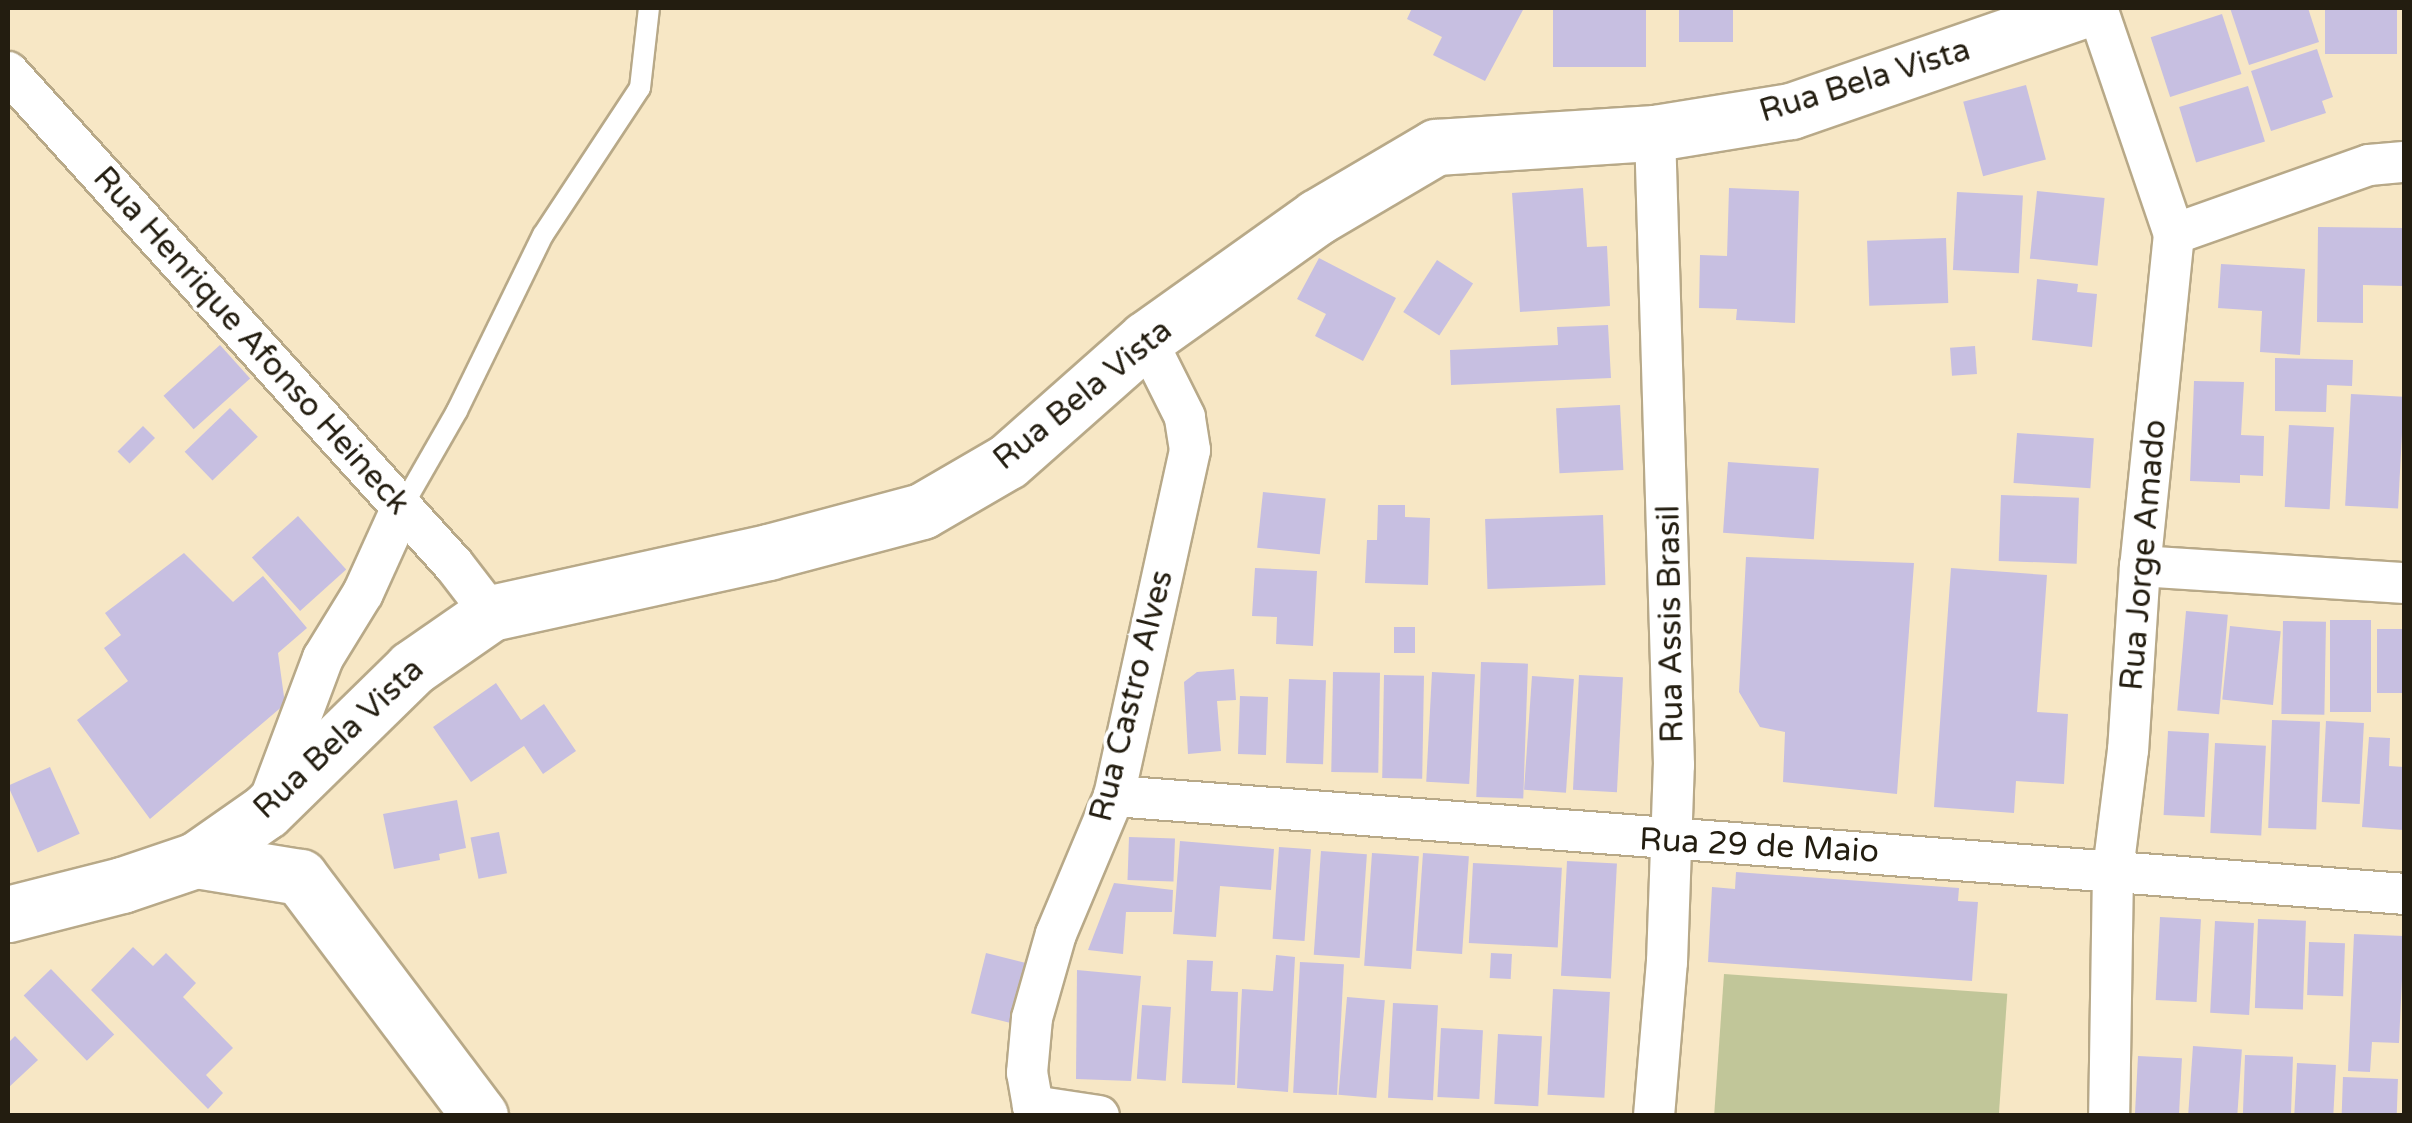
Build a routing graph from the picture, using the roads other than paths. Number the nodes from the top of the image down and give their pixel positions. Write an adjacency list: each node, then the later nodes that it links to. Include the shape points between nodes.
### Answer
1 (648, 8): 9 (lane, via 640,88 543,235)
2 (2088, 8): 5 (street, Rua Bela Vista, via 1791,111)
3 (2098, 8): 7 (street, Rua Jorge Amado)
4 (8, 72): 9 (street, Rua Henrique Afonso Heineck)
5 (1655, 133): 8 (street, Rua Bela Vista, via 1436,147 1316,216); 15 (street, Rua Assis Brasil, via 1668,475)
6 (2404, 162): 7 (street, via 2368,165)
7 (2174, 234): 10 (street, Rua Jorge Amado)
8 (1146, 339): 12 (street, Rua Bela Vista, via 1008,461 922,511); 13 (street, Rua Castro Alves, via 1186,417 1190,450)
9 (402, 507): 12 (street, Rua Henrique Afonso Heineck); 14 (street, via 324,658)
10 (2140, 566): 11 (street); 17 (street, Rua Jorge Amado)
11 (2404, 584)
12 (491, 613): 14 (street, Rua Bela Vista, via 412,668)
13 (1114, 796): 15 (street, Rua 29 de Maio); 21 (street, Rua Castro Alves, via 1056,934 1032,1018 1027,1073 1033,1106)
14 (266, 811): 16 (street, Rua Bela Vista)
15 (1671, 842): 17 (street, Rua 29 de Maio); 22 (street, Rua Assis Brasil)
16 (196, 860): 19 (street, Rua Bela Vista); 20 (street, via 300,877)
17 (2113, 870): 18 (street, Rua 29 de Maio); 23 (street, Rua Jorge Amado)
18 (2404, 894)
19 (8, 914)
20 (480, 1116)
21 (1098, 1116)
22 (1654, 1116)
23 (2109, 1116)

